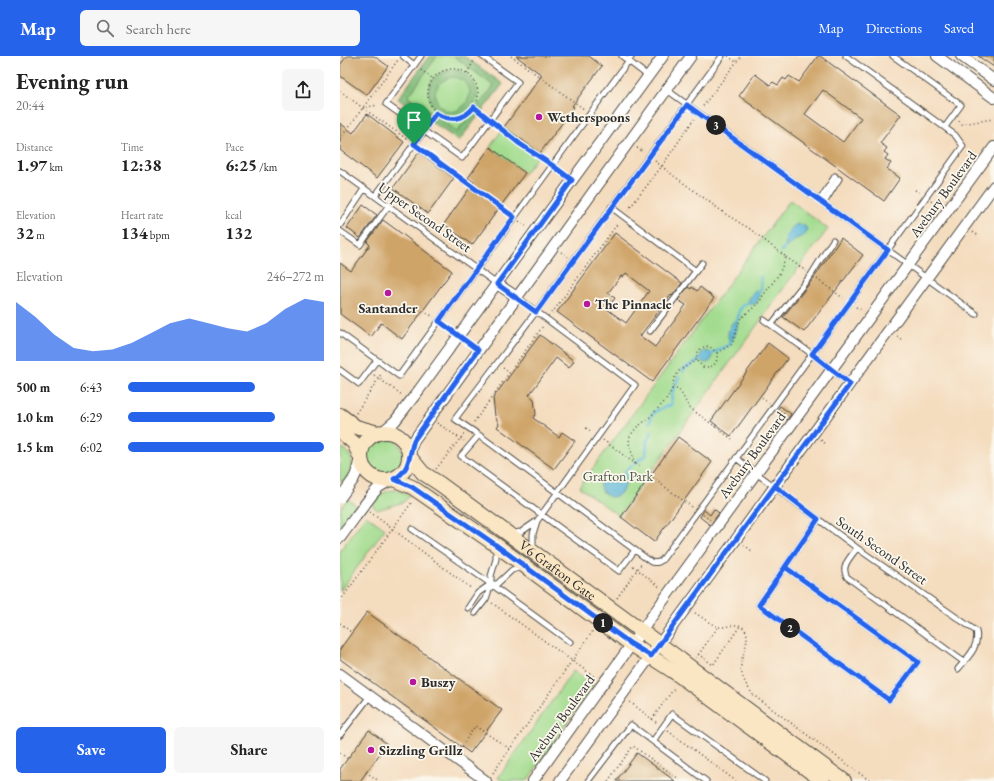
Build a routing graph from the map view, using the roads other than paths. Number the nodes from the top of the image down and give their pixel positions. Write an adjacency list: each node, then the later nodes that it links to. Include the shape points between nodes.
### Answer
1 (402, 56): 14 (lane)
2 (421, 56): 14 (lane)
3 (482, 56): 21 (lane, via 518,82 462,158)
4 (622, 56): 13 (lane)
5 (632, 56): 13 (lane)
6 (663, 56): 15 (street)
7 (691, 56): 17 (street)
8 (722, 56): 19 (lane)
9 (846, 56): 20 (lane)
10 (893, 56): 20 (lane, via 960,105)
11 (937, 56): 18 (street)
12 (961, 56): 16 (street)
13 (629, 61): 15 (lane); 37 (lane)
14 (414, 65): 21 (lane, via 386,104)
15 (648, 76): 40 (street)
16 (994, 80)
17 (667, 90): 19 (lane); 41 (street)
18 (994, 98)
19 (687, 105): 28 (lane); 30 (lane)
20 (945, 128): 34 (lane, via 955,135 963,146)
21 (424, 131): 27 (lane)
22 (994, 147): 36 (street, Avebury Boulevard)
23 (340, 171): 26 (lane, Upper Second Street)
24 (837, 177): 28 (lane)
25 (994, 186): 39 (street)
26 (364, 189): 27 (lane, Upper Second Street); 31 (lane)
27 (376, 196): 29 (lane, Upper Second Street)
28 (822, 202): 34 (lane)
29 (389, 206): 32 (lane, via 360,245); 37 (lane, Upper Second Street)
30 (611, 207): 38 (lane); 42 (lane)
31 (340, 225)
32 (340, 231)
33 (833, 240): 45 (lane, via 810,275)
34 (888, 250): 36 (lane); 48 (lane)
35 (702, 263): 38 (lane)
36 (908, 264): 39 (lane); 51 (street, Avebury Boulevard)
37 (477, 269): 40 (lane, Upper Second Street); 49 (lane, via 399,376)
38 (696, 271): 46 (lane)
39 (927, 278): 43 (lane); 52 (street)
40 (497, 284): 41 (street); 55 (street, via 395,421)
41 (517, 297): 42 (lane); 57 (street, via 414,440)
42 (536, 312): 56 (lane, via 455,419); 63 (lane, via 635,385)
43 (976, 314)
44 (764, 320): 45 (lane)
45 (771, 325): 48 (lane)
46 (650, 331)
47 (340, 333): 49 (lane)
48 (812, 354): 51 (lane); 59 (lane)
49 (377, 360): 50 (lane, via 359,384)
50 (340, 370)
51 (832, 370): 52 (lane); 60 (street, Avebury Boulevard)
52 (850, 384): 62 (street)
53 (340, 415): 55 (street, via 356,427)
54 (340, 431): 58 (street, via 354,444)
55 (380, 433): 57 (street, via 388,432 400,437 408,448); 58 (street, via 366,441)
56 (479, 435): 63 (lane); 65 (lane, via 461,456)
57 (409, 455): 61 (street, via 405,470); 69 (street, V6 Grafton Gate, via 423,473)
58 (360, 457): 61 (street, via 367,473 382,481); 64 (street, bridge, via 356,474)
59 (736, 458): 60 (lane, South Second Street); 73 (lane, via 662,560 654,563)
60 (756, 473): 62 (lane, South Second Street); 80 (street, Avebury Boulevard, bridge)
61 (392, 480): 70 (street, bridge, via 379,487); 71 (street, V6 Grafton Gate, via 412,487)
62 (775, 486): 66 (lane, South Second Street); 83 (street, bridge, via 697,593 687,611)
63 (558, 492): 65 (lane); 73 (lane)
64 (340, 498)
65 (542, 515): 67 (lane); 73 (lane, via 619,571)
66 (818, 519): 72 (lane, South Second Street); 76 (lane)
67 (537, 521): 69 (lane, via 521,532); 74 (lane, via 533,534)
68 (412, 529): 77 (lane)
69 (507, 534): 74 (street, V6 Grafton Gate)
70 (340, 538)
71 (496, 545): 75 (street, V6 Grafton Gate); 77 (lane)
72 (857, 548): 85 (lane, via 844,567 847,577); 85 (lane, South Second Street, via 976,631 976,646)
73 (635, 550)
74 (533, 552): 80 (street, V6 Grafton Gate)
75 (525, 566): 77 (lane, via 512,570 497,584); 82 (street, V6 Grafton Gate)
76 (785, 567): 76 (lane, via 759,605 889,700 918,662)
77 (491, 584): 78 (lane, via 478,593); 79 (lane, via 486,599); 81 (lane)
78 (468, 608)
79 (474, 613)
80 (641, 630): 82 (street, Avebury Boulevard); 83 (street, V6 Grafton Gate)
81 (570, 642)
82 (631, 644): 84 (street, V6 Grafton Gate); 94 (street, Avebury Boulevard, bridge)
83 (660, 644): 84 (street); 86 (street, V6 Grafton Gate)
84 (651, 656): 86 (street, V6 Grafton Gate); 95 (street, bridge)
85 (964, 662): 87 (lane)
86 (677, 666): 89 (street, V6 Grafton Gate, bridge)
87 (958, 670)
88 (340, 674): 90 (street)
89 (694, 678): 99 (street, V6 Grafton Gate); 100 (street, V6 Grafton Gate)
90 (370, 696): 91 (lane); 93 (street, via 455,757)
91 (340, 735)
92 (653, 741): 96 (lane, via 631,725); 97 (lane); 98 (lane, via 672,714)
93 (490, 777)
94 (533, 781)
95 (560, 781)
96 (588, 781)
97 (706, 781)
98 (765, 781)
99 (823, 781)
100 (844, 781)

